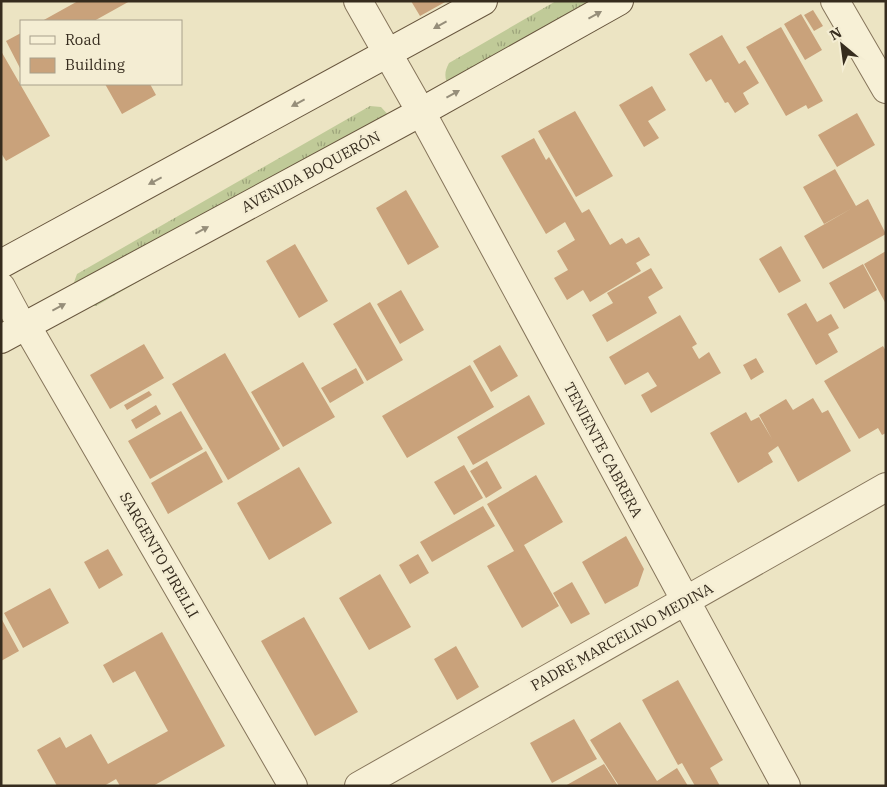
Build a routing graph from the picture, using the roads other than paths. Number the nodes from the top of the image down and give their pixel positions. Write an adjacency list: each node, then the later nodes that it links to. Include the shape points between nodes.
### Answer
1 (358, 1): 5 (street, TENIENTE CABRERA)
2 (483, 1): 5 (street, one-way to 5)
3 (619, 1): 7 (street, AVENIDA BOQUERÓN, one-way to 3)
4 (835, 1): 6 (street)
5 (388, 55): 7 (street, TENIENTE CABRERA); 8 (street, one-way to 8)
6 (886, 89)
7 (421, 112): 10 (street, AVENIDA BOQUERÓN, one-way to 7); 13 (street, TENIENTE CABRERA)
8 (1, 264)
9 (1, 287): 10 (street, SARGENTO PIRELLI, via 22,326)
10 (26, 325): 11 (street, AVENIDA BOQUERÓN); 14 (street, SARGENTO PIRELLI)
11 (1, 339)
12 (886, 487): 13 (street, PADRE MARCELINO MEDINA)
13 (685, 602): 15 (street, PADRE MARCELINO MEDINA); 16 (street, TENIENTE CABRERA)
14 (293, 786)
15 (358, 786)
16 (786, 786)

